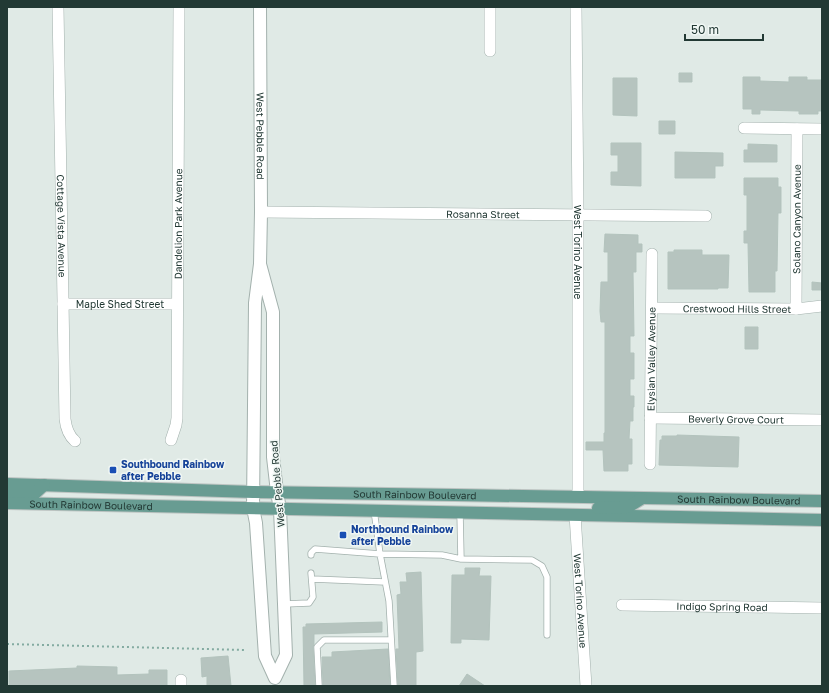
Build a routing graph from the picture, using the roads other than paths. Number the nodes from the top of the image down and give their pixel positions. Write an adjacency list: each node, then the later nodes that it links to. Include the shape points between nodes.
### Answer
1 (58, 7): 15 (street, Cottage Vista Avenue)
2 (179, 7): 16 (street, Dandelion Park Avenue)
3 (260, 7): 10 (street, West Pebble Road)
4 (490, 7): 6 (street)
5 (576, 7): 11 (street, West Torino Avenue)
6 (490, 50)
7 (744, 128): 8 (street)
8 (797, 129): 9 (street); 19 (street, Solano Canyon Avenue)
9 (822, 129)
10 (261, 212): 11 (street, Rosanna Street); 14 (street, West Pebble Road)
11 (578, 214): 12 (street, Rosanna Street); 30 (street, West Torino Avenue)
12 (706, 216)
13 (652, 254): 18 (street, Elysian Valley Avenue)
14 (260, 264): 27 (street, West Pebble Road, via 255,303); 28 (street, West Pebble Road, via 273,312 273,457)
15 (63, 304): 16 (street, Maple Shed Street); 23 (street, Cottage Vista Avenue, via 65,419 66,429)
16 (177, 304): 22 (street, Dandelion Park Avenue, via 177,418)
17 (822, 306): 19 (street, Crestwood Hills Street)
18 (652, 308): 19 (street, Crestwood Hills Street); 20 (street, Elysian Valley Avenue)
19 (796, 309)
20 (650, 418): 21 (street, Beverly Grove Court); 24 (street, Elysian Valley Avenue)
21 (822, 420)
22 (171, 440)
23 (75, 442)
24 (650, 464)
25 (7, 484): 26 (main road, South Rainbow Boulevard)
26 (44, 485): 27 (main road, South Rainbow Boulevard); 29 (main road, via 33,495)
27 (253, 492): 28 (main road, South Rainbow Boulevard); 34 (street, West Pebble Road)
28 (277, 492): 30 (main road, South Rainbow Boulevard); 35 (street, West Pebble Road)
29 (7, 495)
30 (578, 497): 31 (main road, South Rainbow Boulevard); 37 (main road, via 546,506 497,506)
31 (642, 499): 32 (main road, South Rainbow Boulevard); 39 (main road, via 628,507 595,508)
32 (822, 502)
33 (7, 503): 34 (main road, South Rainbow Boulevard)
34 (253, 508): 35 (main road, South Rainbow Boulevard); 57 (street, West Pebble Road, via 265,656)
35 (280, 509): 36 (main road, South Rainbow Boulevard); 52 (street, West Pebble Road)
36 (374, 510): 37 (main road, South Rainbow Boulevard); 42 (lane)
37 (466, 512): 39 (main road, South Rainbow Boulevard); 44 (lane)
38 (822, 514): 40 (main road)
39 (575, 515): 40 (main road, South Rainbow Boulevard); 60 (street, West Torino Avenue)
40 (800, 520): 41 (main road, South Rainbow Boulevard)
41 (822, 520)
42 (380, 554): 43 (lane, via 315,549); 44 (lane, via 442,555); 51 (lane)
43 (311, 555)
44 (461, 559): 55 (lane, via 532,560 542,566 547,576)
45 (311, 573): 48 (lane)
46 (331, 573): 49 (lane)
47 (348, 574): 50 (lane)
48 (312, 579): 49 (lane); 52 (lane, via 313,597 309,603)
49 (332, 580): 50 (lane)
50 (348, 580): 51 (lane)
51 (385, 582): 56 (lane, via 389,601)
52 (284, 604): 57 (street, West Pebble Road, via 286,655)
53 (622, 605): 54 (street, Indigo Spring Road)
54 (822, 608)
55 (547, 635)
56 (391, 640): 58 (lane, via 324,640 317,647); 59 (lane)
57 (275, 682)
58 (319, 686)
59 (394, 686)
60 (586, 686)

